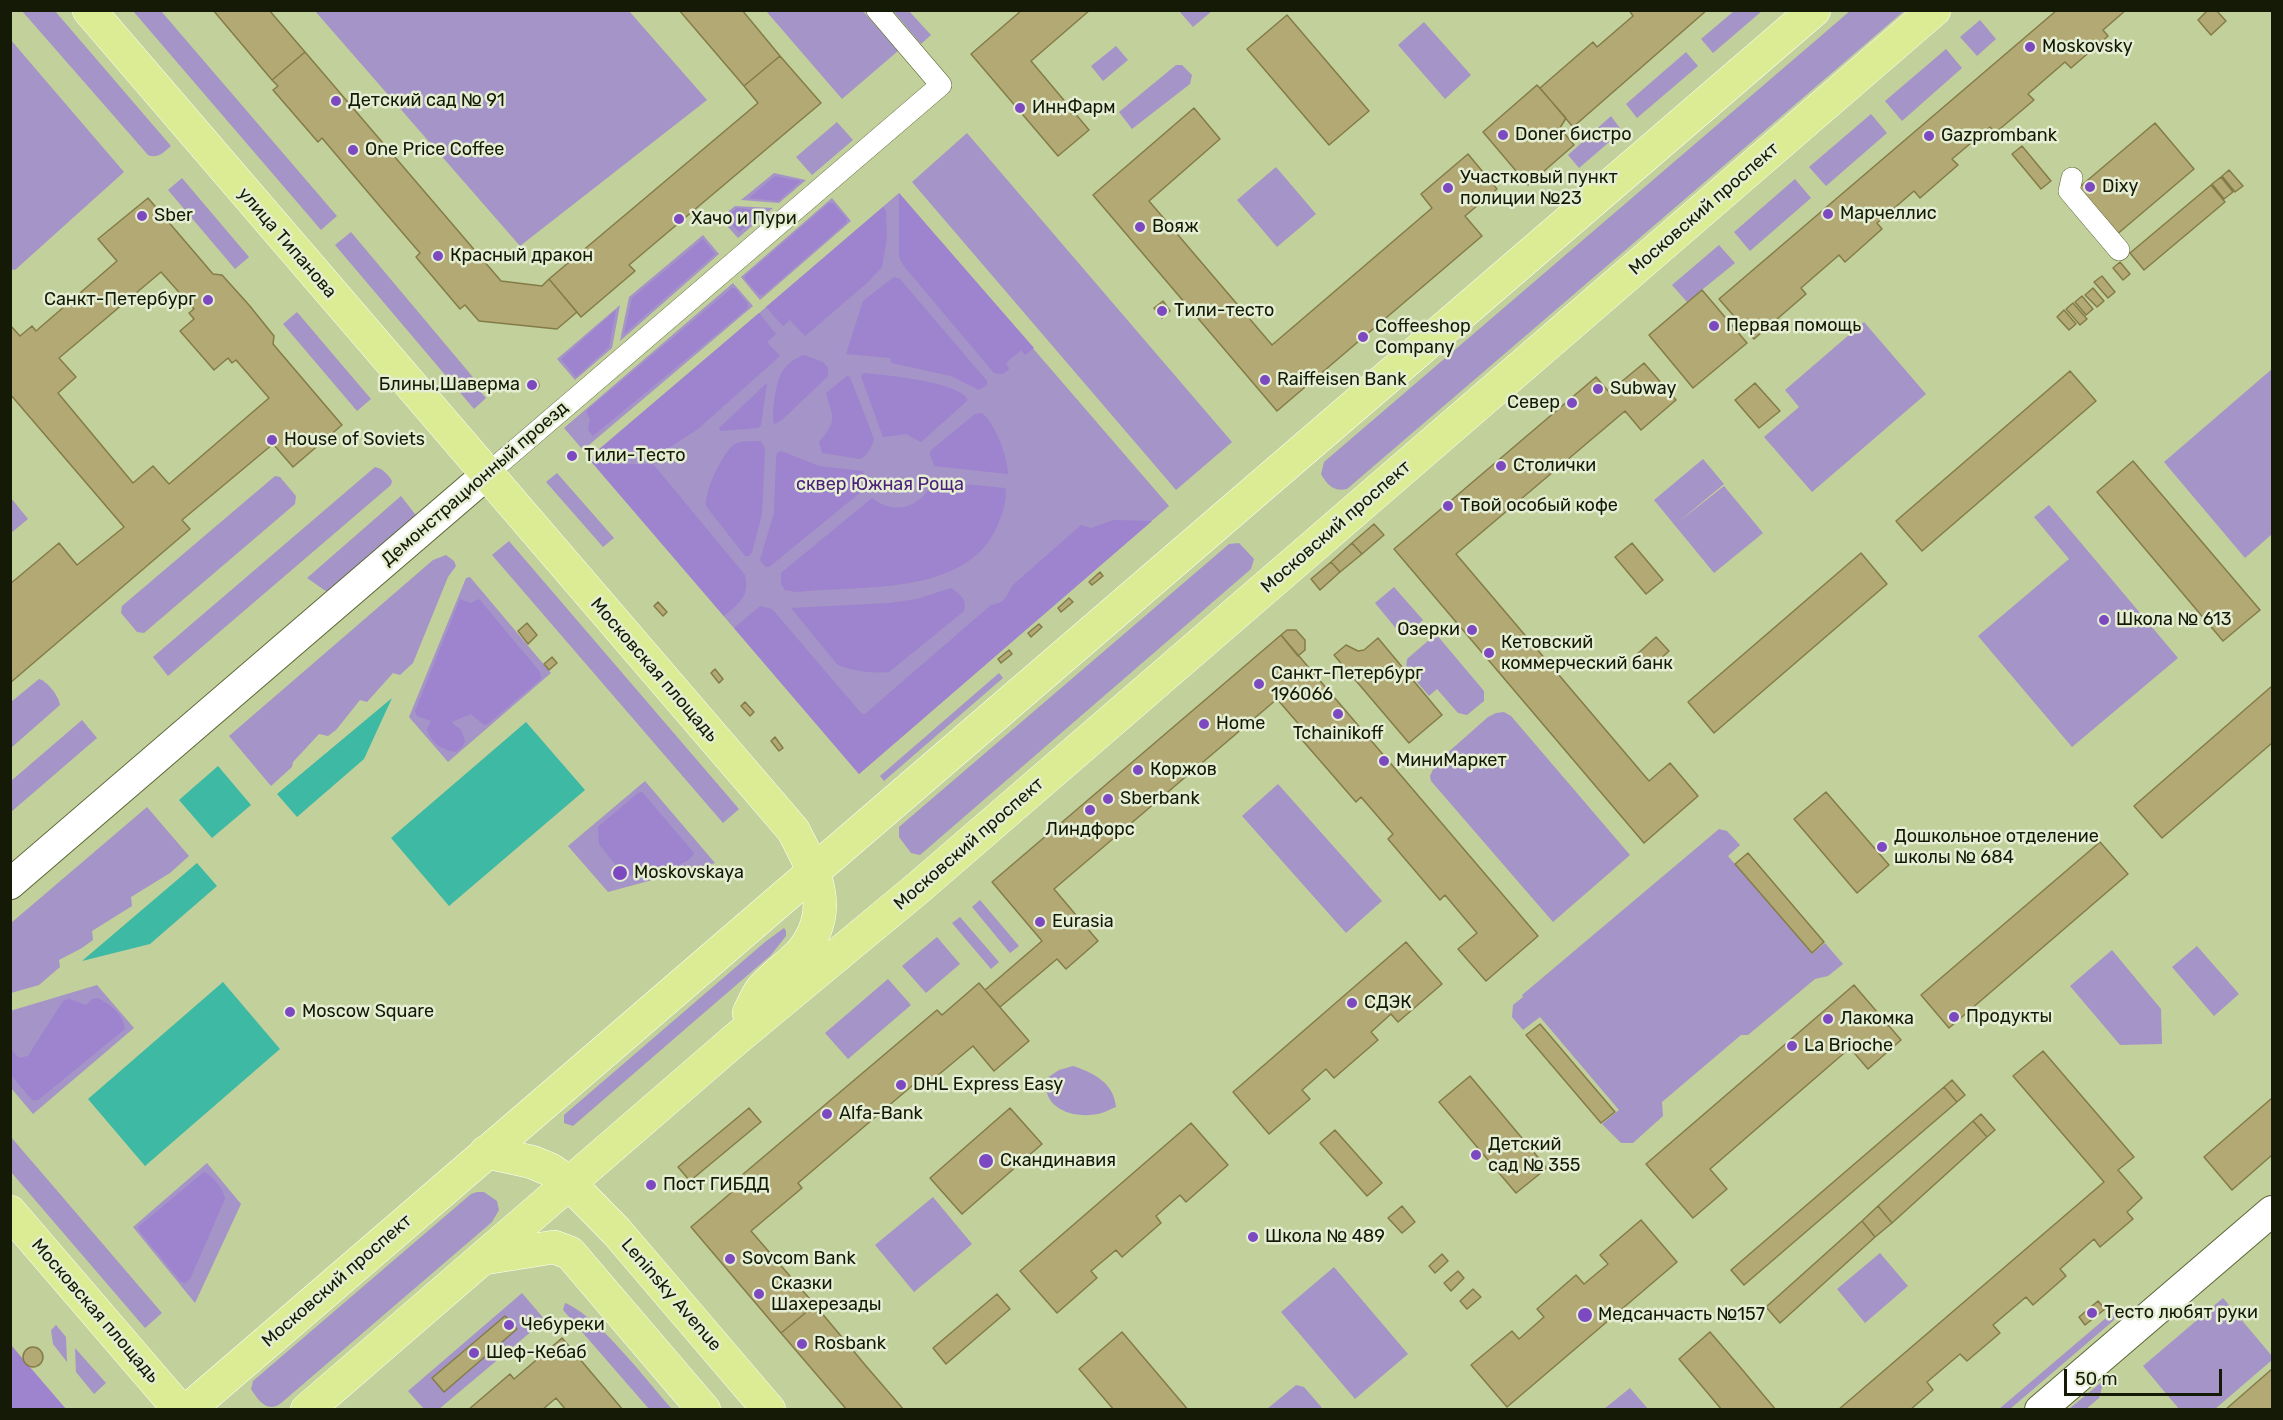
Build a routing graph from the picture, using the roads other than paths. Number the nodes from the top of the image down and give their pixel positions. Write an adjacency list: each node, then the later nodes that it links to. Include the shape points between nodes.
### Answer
1 (88, 10): 7 (main road, улица Типанова)
2 (877, 10): 7 (street, Демонстрационный проезд, via 941,85)
3 (1814, 10): 8 (main road, Московский проспект)
4 (1934, 10): 10 (main road, Московский проспект, via 918,888)
5 (2072, 178): 6 (street, via 2069,191)
6 (2119, 250)
7 (486, 475): 8 (main road, Московская площадь, via 793,830); 9 (street, Демонстрационный проезд)
8 (814, 870): 10 (main road, Московский проспект, via 821,896 820,916 811,937 761,990); 11 (main road, Московский проспект)
9 (10, 884)
10 (736, 1039): 12 (main road, Московский проспект)
11 (486, 1152): 12 (main road, via 532,1162); 17 (main road, Московский проспект)
12 (570, 1184): 15 (main road, Московский проспект); 20 (main road, Leninsky Avenue, via 617,1232)
13 (2272, 1211): 21 (street)
14 (10, 1212): 16 (main road, Московская площадь)
15 (483, 1258): 18 (main road, Московский проспект); 19 (main road, via 554,1247 570,1254)
16 (180, 1410)
17 (188, 1410)
18 (307, 1410)
19 (704, 1410)
20 (769, 1410)
21 (2040, 1410)

